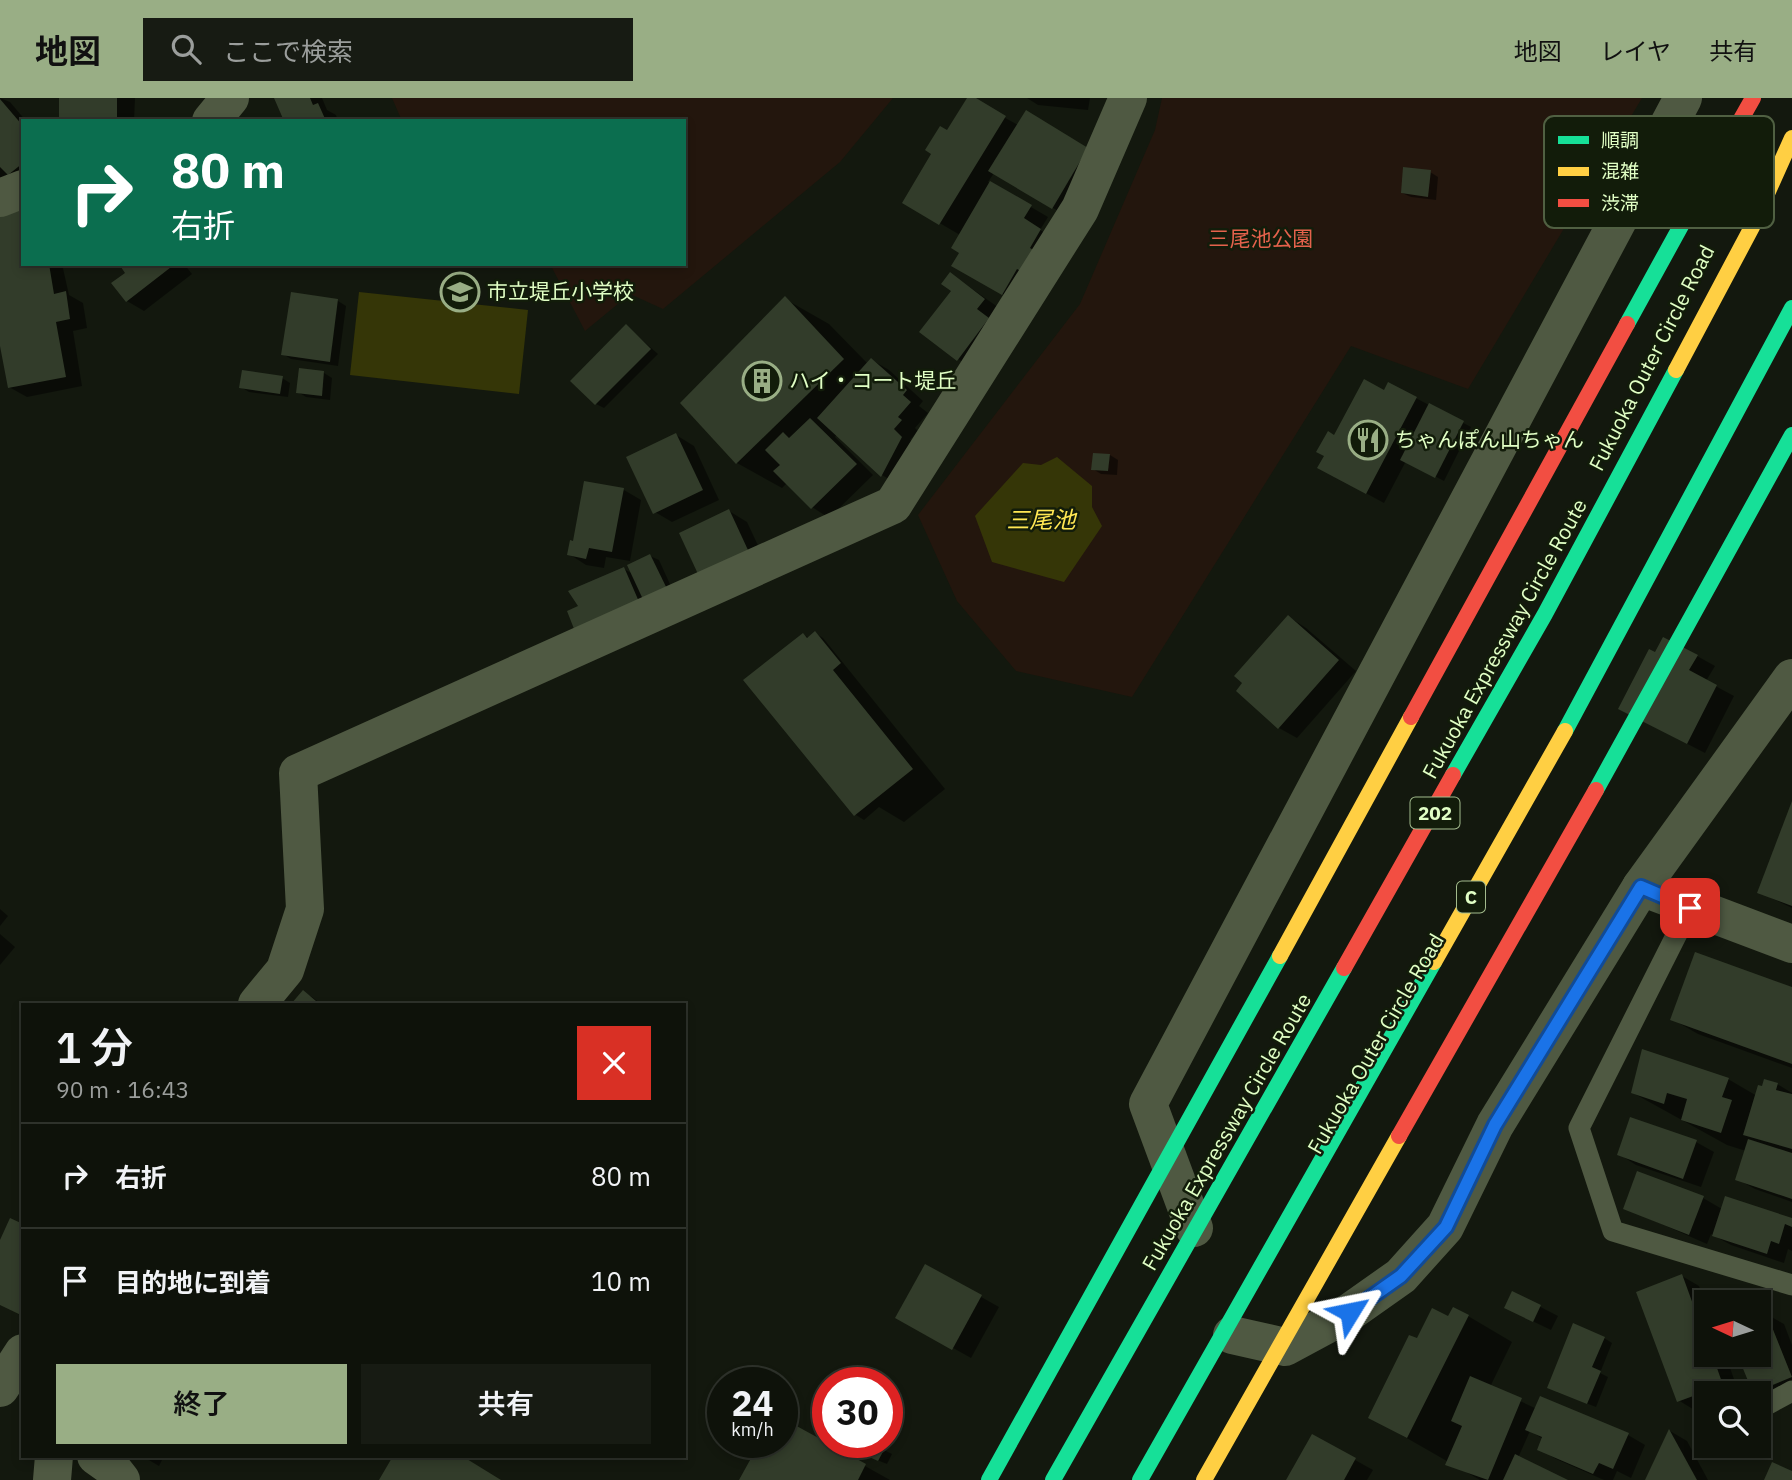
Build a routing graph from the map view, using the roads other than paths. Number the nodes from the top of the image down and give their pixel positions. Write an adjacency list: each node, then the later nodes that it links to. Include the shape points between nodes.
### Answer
1 (230, 98): 7 (street)
2 (1128, 98): 25 (street, via 1080,209 893,505 298,773 305,909 285,970)
3 (1683, 98): 5 (street)
4 (1753, 98): 6 (highway, bridge)
5 (1673, 116)
6 (1743, 116)
7 (213, 119)
8 (1792, 127): 10 (highway, Fukuoka Outer Circle Road / 202)
9 (1792, 138): 11 (highway, Fukuoka Expressway Circle Route, bridge)
10 (1774, 162)
11 (1774, 178)
12 (21, 190): 13 (street)
13 (0, 198)
14 (1614, 228): 26 (street, via 1148,1104)
15 (1680, 228): 38 (highway, bridge)
16 (1740, 228): 26 (highway, Fukuoka Outer Circle Road / 202, via 1496,707)
17 (1751, 228): 40 (highway, Fukuoka Expressway Circle Route, bridge, via 1545,614)
18 (1792, 308): 41 (highway, C, via 1611,649)
19 (1792, 332): 28 (highway, Fukuoka Outer Circle Road, via 1542,800)
20 (1792, 435): 43 (highway, bridge, via 1633,725)
21 (1792, 678): 22 (street)
22 (1641, 887): 23 (street); 28 (street, via 1495,1125 1446,1227 1401,1276 1350,1312 1285,1346)
23 (1690, 908): 24 (street); 27 (lane, via 1579,1128 1614,1231)
24 (1792, 944)
25 (258, 1003)
26 (1194, 1228): 39 (highway, Fukuoka Outer Circle Road / 202)
27 (1792, 1285)
28 (1232, 1335): 42 (highway, Fukuoka Outer Circle Road)
29 (21, 1356): 30 (street)
30 (0, 1389): 33 (street)
31 (1792, 1391): 32 (lane)
32 (1771, 1402)
33 (21, 1403)
34 (54, 1458): 36 (street)
35 (99, 1458): 37 (street)
36 (52, 1480)
37 (121, 1480)
38 (989, 1480)
39 (1045, 1480)
40 (1053, 1480)
41 (1140, 1480)
42 (1153, 1480)
43 (1204, 1480)

